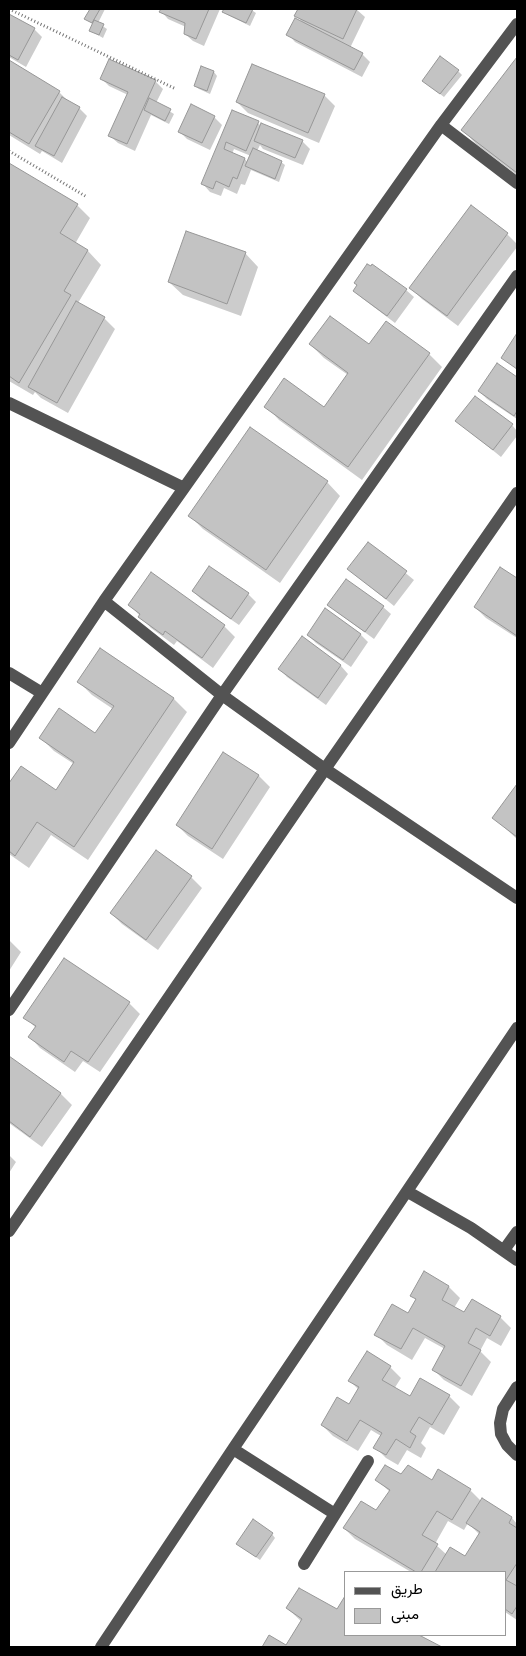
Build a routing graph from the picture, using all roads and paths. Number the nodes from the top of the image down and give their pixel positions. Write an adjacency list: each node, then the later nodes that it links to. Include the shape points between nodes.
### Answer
1 (9, 9): 3 (path)
2 (517, 24): 4 (street)
3 (176, 89)
4 (441, 125): 6 (street); 10 (street)
5 (9, 151): 7 (path)
6 (517, 183)
7 (87, 198)
8 (517, 276): 15 (street)
9 (9, 403): 10 (street)
10 (184, 488): 12 (street)
11 (517, 493): 17 (street)
12 (104, 601): 14 (street); 15 (street)
13 (9, 673): 14 (street)
14 (42, 693): 16 (street)
15 (222, 695): 17 (street); 19 (street)
16 (9, 743)
17 (325, 769): 18 (street); 22 (street)
18 (517, 898)
19 (9, 1010)
20 (517, 1028): 21 (street)
21 (408, 1192): 24 (street); 27 (street)
22 (9, 1231)
23 (517, 1232): 24 (street)
24 (504, 1250): 25 (street)
25 (517, 1260)
26 (517, 1387): 28 (street, via 503,1409 500,1423 501,1434)
27 (233, 1449): 30 (street); 32 (street)
28 (517, 1455)
29 (368, 1461): 30 (street)
30 (335, 1514): 31 (street)
31 (304, 1564)
32 (101, 1647)

